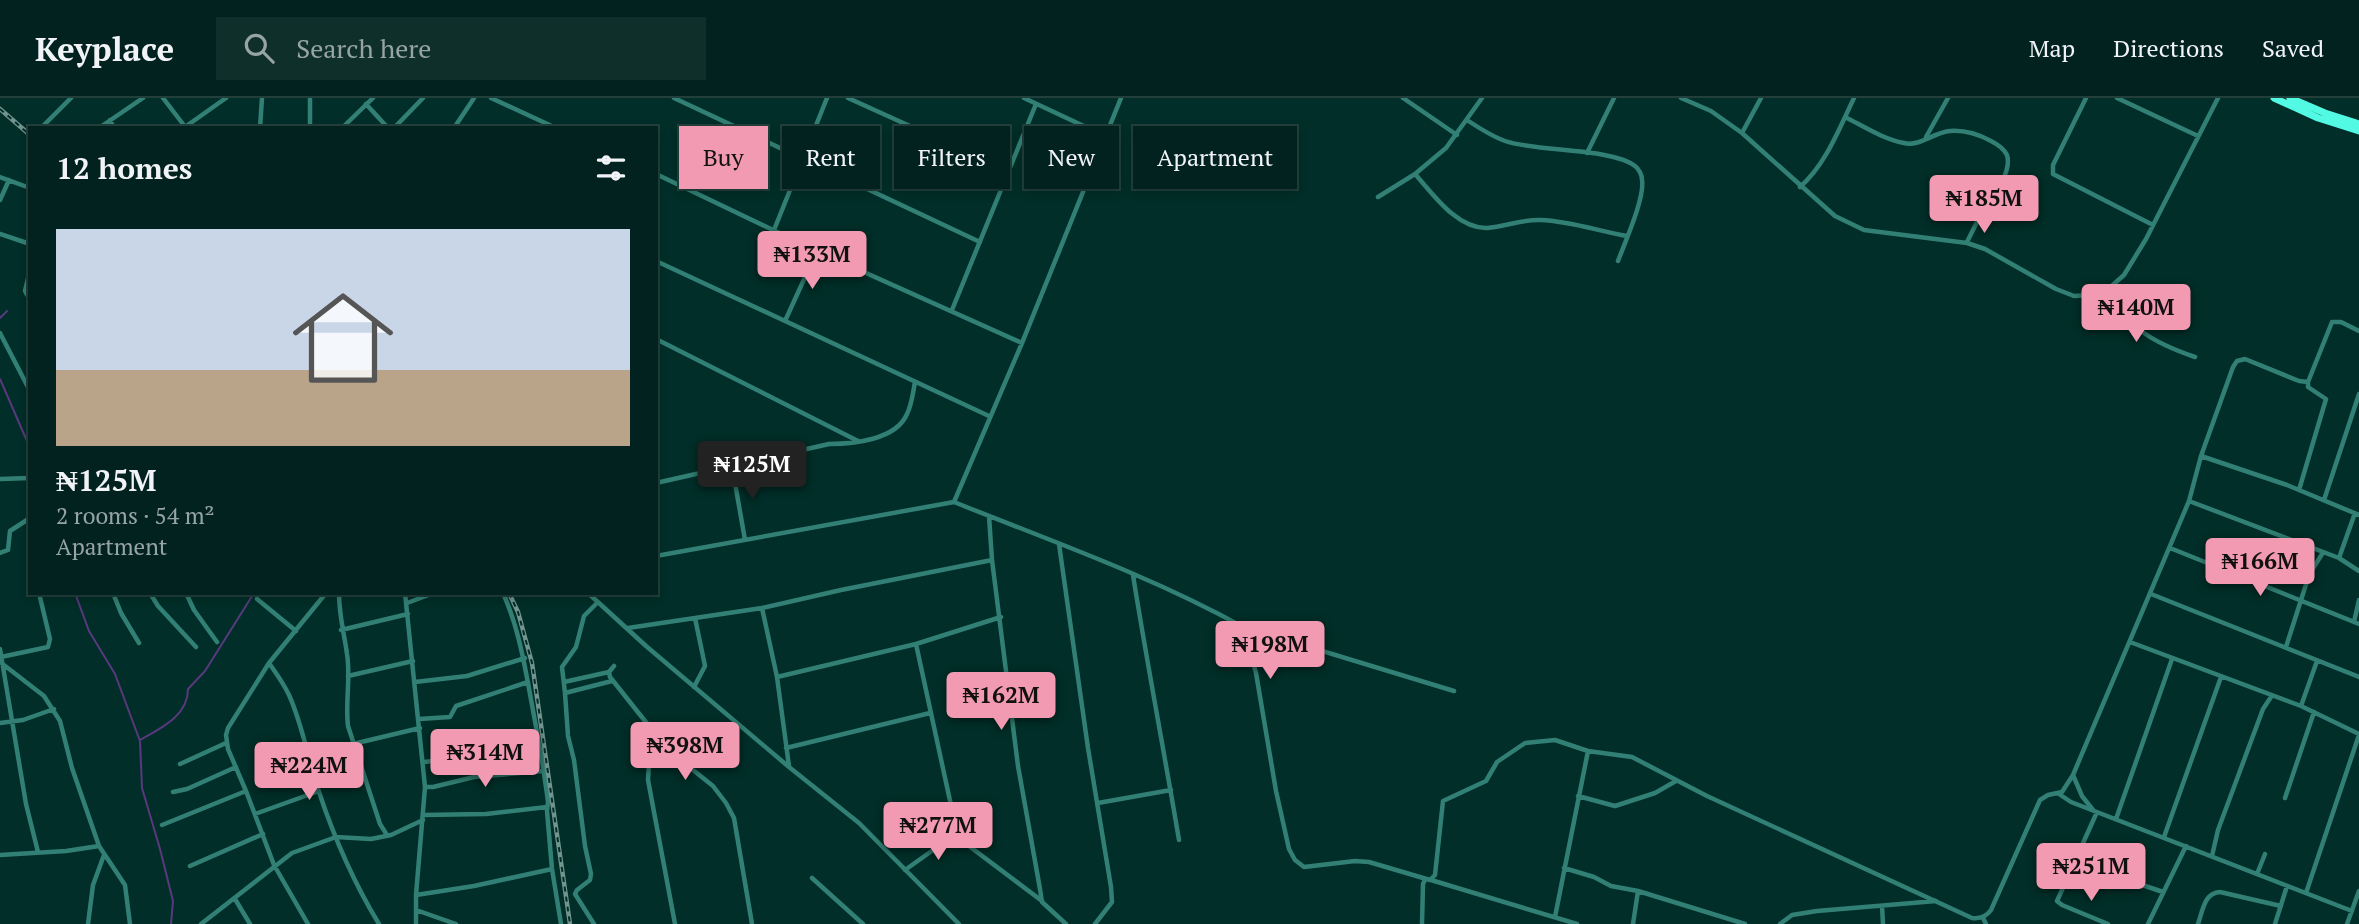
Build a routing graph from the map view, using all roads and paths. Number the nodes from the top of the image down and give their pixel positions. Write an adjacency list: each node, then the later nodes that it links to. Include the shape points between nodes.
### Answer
1 (71, 98): 34 (street)
2 (143, 98): 31 (street)
3 (163, 98): 37 (street)
4 (226, 98): 38 (street)
5 (262, 98): 39 (street)
6 (310, 98): 40 (street)
7 (373, 98): 28 (street)
8 (423, 98): 43 (street)
9 (474, 98): 44 (street)
10 (491, 98): 45 (street)
11 (674, 98): 55 (street)
12 (827, 98): 46 (street)
13 (848, 98): 47 (street)
14 (1024, 98): 29 (street)
15 (1121, 98): 49 (street)
16 (1403, 98): 52 (street)
17 (1482, 98): 32 (street)
18 (1614, 98): 56 (street)
19 (1681, 98): 51 (street, via 1711,111)
20 (1761, 98): 51 (street)
21 (1854, 98): 30 (street)
22 (1948, 98): 54 (street)
23 (2086, 98): 70 (street, via 2053,165 2053,174)
24 (2118, 98): 53 (street)
25 (2218, 98): 53 (street)
26 (2274, 98): 50 (highway)
27 (2290, 98): 33 (highway)
28 (366, 104): 41 (street); 42 (street)
29 (1036, 104): 48 (street); 57 (street)
30 (1845, 117): 54 (street, via 1904,143); 63 (street, via 1812,177)
31 (110, 120): 35 (street); 36 (street)
32 (1467, 120): 52 (street); 56 (street, via 1505,141)
33 (2359, 124)
34 (43, 126)
35 (102, 126)
36 (113, 126)
37 (185, 126)
38 (187, 126)
39 (260, 126)
40 (310, 126)
41 (344, 126)
42 (386, 126)
43 (396, 126)
44 (455, 126)
45 (552, 126)
46 (816, 126)
47 (910, 126)
48 (1083, 126)
49 (1109, 126)
50 (2359, 131)
51 (1742, 133): 63 (street)
52 (1457, 135): 58 (street)
53 (2198, 136): 70 (street)
54 (1926, 138): 76 (street, via 1965,131 1999,145 2007,154 1997,192)
55 (782, 149)
56 (1587, 153): 73 (street, via 1622,159 1640,172 1643,194)
57 (1010, 169)
58 (1415, 174): 68 (street); 73 (street, via 1461,220 1476,227 1543,220)
59 (658, 175): 71 (street)
60 (0, 177): 61 (street)
61 (9, 180): 62 (street); 69 (street)
62 (28, 187)
63 (1800, 187): 76 (street, via 1835,216 1864,230)
64 (791, 189): 71 (street)
65 (867, 189): 74 (street)
66 (1002, 189): 74 (street)
67 (1084, 189): 88 (street)
68 (1378, 197)
69 (0, 200)
70 (2153, 225): 81 (street, via 2135,261)
71 (775, 230): 77 (street)
72 (0, 234): 75 (street)
73 (1627, 236): 78 (street)
74 (980, 242): 83 (street)
75 (28, 243)
76 (1967, 243): 81 (street, via 2074,296)
77 (817, 251): 83 (street); 84 (street)
78 (1618, 261)
79 (658, 262): 84 (street)
80 (28, 278): 82 (street)
81 (2106, 291): 89 (street, via 2138,331)
82 (28, 296)
83 (952, 310): 88 (street)
84 (785, 321): 92 (street)
85 (2359, 331): 93 (street, via 2332,322)
86 (0, 333): 94 (street)
87 (658, 340): 97 (street)
88 (1022, 342): 96 (street)
89 (2195, 357)
90 (2283, 375): 91 (street); 93 (street); 98 (street, via 2245,359 2237,361)
91 (2281, 381)
92 (915, 382): 96 (street); 97 (street, via 907,415 898,426)
93 (2308, 382): 103 (street, via 2308,387 2326,399)
94 (28, 386)
95 (2359, 394): 104 (street)
96 (989, 416): 106 (street)
97 (858, 441): 99 (street)
98 (2201, 456): 103 (street); 105 (street)
99 (732, 466): 102 (street); 110 (street)
100 (28, 478): 101 (street)
101 (0, 479)
102 (658, 483)
103 (2299, 490): 104 (street)
104 (2324, 500): 107 (street)
105 (2189, 501): 112 (street); 114 (street)
106 (954, 502): 108 (street); 110 (street)
107 (2357, 514): 116 (street)
108 (989, 516): 111 (street); 117 (street)
109 (28, 519): 113 (street, via 10,531 9,548)
110 (745, 540): 115 (street)
111 (1059, 544): 119 (street); 204 (street)
112 (2170, 548): 120 (street); 133 (street)
113 (0, 553)
114 (2322, 554): 116 (street); 133 (street, via 2309,575)
115 (658, 556)
116 (2339, 558): 118 (street)
117 (992, 560): 136 (street); 138 (street)
118 (2359, 571)
119 (1133, 574): 141 (street); 197 (street)
120 (2151, 594): 146 (street); 150 (street)
121 (39, 595): 155 (street, via 48,647)
122 (114, 595): 147 (street)
123 (151, 595): 149 (street)
124 (187, 595): 145 (street)
125 (324, 595): 144 (street)
126 (339, 595): 143 (street)
127 (405, 595): 135 (street)
128 (429, 595): 135 (street)
129 (504, 595): 152 (street)
130 (591, 595): 134 (street)
131 (257, 599): 144 (street)
132 (2359, 600): 140 (street)
133 (2302, 601): 140 (street); 150 (street)
134 (598, 602): 142 (street); 167 (street, via 584,616 576,647 562,667)
135 (407, 603): 137 (street)
136 (762, 608): 139 (street); 161 (street)
137 (408, 614): 143 (street); 156 (street)
138 (1000, 617): 148 (street); 241 (street, via 1018,766)
139 (695, 618): 142 (street); 168 (street, via 705,666)
140 (2357, 623)
141 (1243, 627): 169 (street); 232 (street, via 1292,855 1304,867 1369,862)
142 (627, 628): 168 (street)
143 (341, 630): 160 (street)
144 (296, 631): 157 (street)
145 (217, 642)
146 (2130, 642): 153 (street); 194 (street)
147 (139, 643)
148 (916, 644): 161 (street); 175 (street)
149 (195, 647)
150 (2286, 648): 154 (street)
151 (0, 649): 155 (street)
152 (525, 658): 165 (street, via 467,676); 166 (street)
153 (2172, 659): 162 (street); 209 (street)
154 (2317, 660): 163 (street); 172 (street)
155 (1, 661): 173 (street); 177 (street)
156 (413, 661): 160 (street); 165 (street)
157 (270, 663): 182 (street, via 228,728); 183 (street, via 288,692)
158 (614, 666): 159 (street)
159 (609, 673): 164 (street); 167 (street)
160 (348, 676): 184 (street, via 346,711)
161 (777, 677): 185 (street)
162 (2221, 677): 171 (street); 215 (street)
163 (2359, 677)
164 (612, 681): 170 (street); 180 (street)
165 (415, 682): 176 (street)
166 (528, 682): 176 (street, via 456,706 450,717); 186 (street)
167 (564, 682): 170 (street)
168 (694, 687): 192 (street)
169 (1454, 691)
170 (565, 693): 258 (street, via 592,874 575,894)
171 (2272, 697): 172 (street); 223 (street, via 2263,709)
172 (2301, 706): 174 (street)
173 (54, 709): 177 (street); 217 (street)
174 (2314, 712): 181 (street); 203 (street)
175 (930, 713): 185 (street); 211 (street)
176 (419, 719): 179 (street)
177 (12, 722): 178 (street); 219 (street)
178 (0, 723)
179 (420, 727): 184 (street); 188 (street)
180 (651, 730): 259 (street, via 648,780); 260 (street, via 713,786 734,818)
181 (2359, 734): 237 (street)
182 (226, 743): 190 (street); 191 (street)
183 (305, 743): 189 (street); 199 (street)
184 (354, 744): 213 (street)
185 (786, 748): 192 (street)
186 (541, 749): 188 (street); 193 (street)
187 (1588, 751): 195 (street, via 1632,757); 202 (street); 232 (street, via 1555,740 1525,743 1497,762 1486,780 1446,798 1441,807 1435,875)
188 (424, 762): 196 (street)
189 (264, 763)
190 (180, 764)
191 (236, 767): 198 (street); 200 (street)
192 (789, 767): 229 (street, via 859,823)
193 (544, 771): 196 (street); 205 (street)
194 (2073, 775): 201 (street); 206 (street)
195 (1676, 781): 202 (street, via 1615,806); 240 (street)
196 (425, 787): 208 (street)
197 (1171, 790): 204 (street); 216 (street)
198 (246, 791): 207 (street); 210 (street)
199 (319, 791): 207 (street); 214 (street)
200 (173, 792)
201 (2059, 794): 206 (street); 247 (street, via 2040,800)
202 (1578, 796): 227 (street)
203 (2285, 798)
204 (1098, 803): 264 (street, via 1112,902)
205 (547, 807): 208 (street); 228 (street)
206 (2095, 811): 209 (street); 224 (street)
207 (255, 814): 212 (street)
208 (423, 818): 213 (street); 238 (street)
209 (2116, 819): 215 (street)
210 (162, 825)
211 (957, 833): 229 (street); 241 (street)
212 (262, 834): 225 (street); 226 (street)
213 (388, 836): 214 (street)
214 (336, 837): 225 (street, via 292,853); 254 (street)
215 (2164, 837): 218 (street)
216 (1179, 840)
217 (99, 846): 219 (street); 222 (street)
218 (2186, 846): 223 (street); 236 (street)
219 (38, 852): 221 (street)
220 (2264, 854): 230 (street)
221 (0, 855)
222 (104, 855): 249 (street, via 93,885); 250 (street, via 125,885)
223 (2212, 856): 230 (street)
224 (2075, 862): 236 (street); 271 (street, via 2058,903)
225 (274, 865): 239 (street); 248 (street)
226 (190, 866)
227 (1564, 868): 234 (street); 246 (street)
228 (552, 869): 238 (street); 257 (street)
229 (905, 870): 262 (street)
230 (2257, 874): 233 (street)
231 (812, 878): 261 (street)
232 (1427, 880): 246 (street); 265 (street, via 1423,884)
233 (2287, 886): 237 (street); 243 (street)
234 (1638, 891): 267 (street); 268 (street)
235 (2359, 891): 245 (street)
236 (2163, 892): 272 (street)
237 (2306, 893): 245 (street)
238 (416, 895): 244 (street)
239 (235, 899): 251 (street); 252 (street)
240 (1937, 901): 242 (street); 247 (street)
241 (1042, 902): 263 (street)
242 (1881, 906): 269 (street, via 1800,913); 270 (street)
243 (2281, 906): 273 (street, via 2212,892); 274 (street)
244 (416, 910): 255 (street); 256 (street)
245 (2352, 912): 275 (street)
246 (1555, 917): 266 (street)
247 (1984, 920)
248 (307, 922): 253 (street)
249 (88, 924)
250 (130, 924)
251 (201, 924)
252 (250, 924)
253 (300, 924)
254 (379, 924)
255 (416, 924)
256 (456, 924)
257 (561, 924)
258 (594, 924)
259 (675, 924)
260 (752, 924)
261 (863, 924)
262 (958, 924)
263 (1066, 924)
264 (1095, 924)
265 (1422, 924)
266 (1577, 924)
267 (1633, 924)
268 (1745, 924)
269 (1780, 924)
270 (1883, 924)
271 (2108, 924)
272 (2148, 924)
273 (2198, 924)
274 (2275, 924)
275 (2347, 924)

